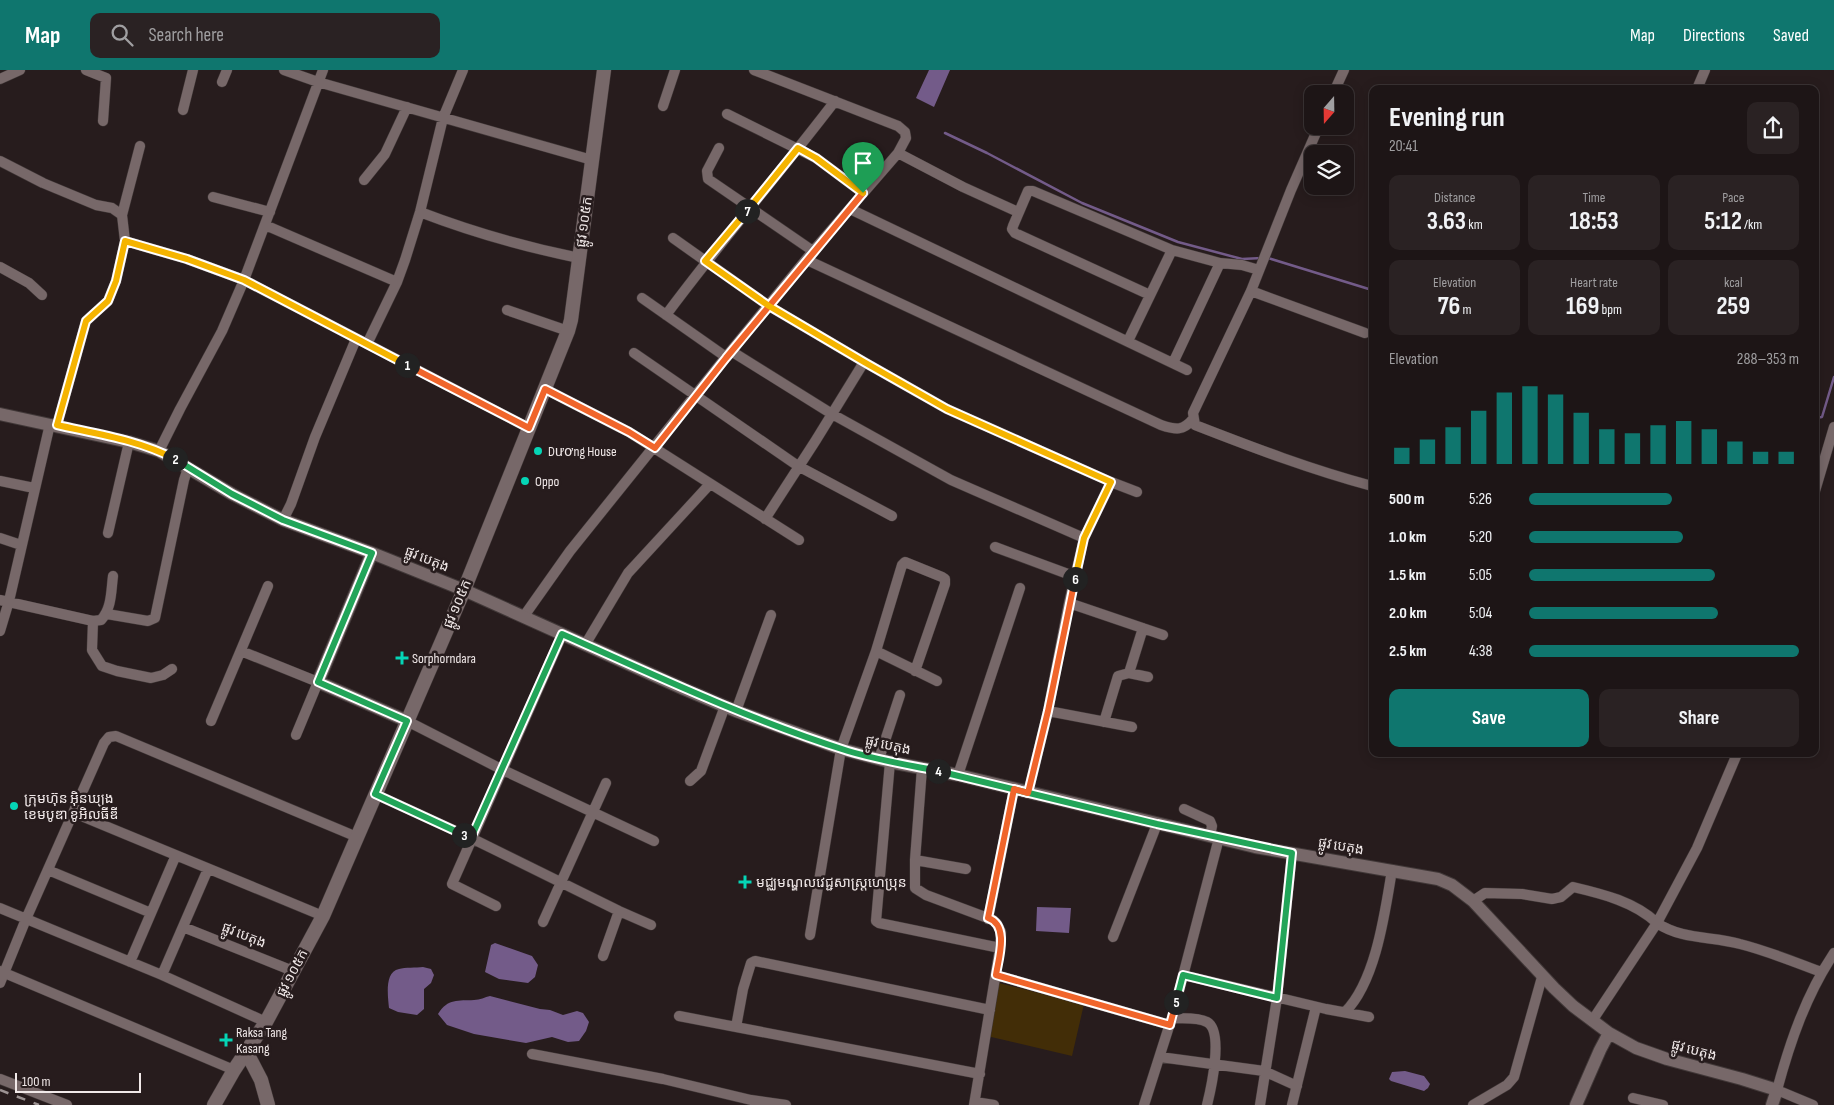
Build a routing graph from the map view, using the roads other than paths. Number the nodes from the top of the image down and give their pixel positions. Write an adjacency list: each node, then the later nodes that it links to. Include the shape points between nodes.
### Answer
1 (20, 70): 13 (street)
2 (86, 70): 24 (street, via 106,78)
3 (193, 70): 21 (street)
4 (227, 70): 14 (street)
5 (284, 70): 15 (street)
6 (323, 70): 15 (street)
7 (462, 70): 23 (street)
8 (604, 70): 30 (main road, ផ្លូវ ១០៥ក)
9 (675, 70): 19 (street)
10 (754, 70): 18 (street)
11 (1344, 70): 16 (street)
12 (1706, 70): 17 (street)
13 (0, 79)
14 (222, 82)
15 (318, 82): 20 (street); 37 (street)
16 (1337, 85)
17 (1699, 85)
18 (835, 101): 28 (street); 29 (street, via 898,126 906,138)
19 (663, 106)
20 (406, 107): 23 (street); 32 (street, via 386,154)
21 (183, 110)
22 (727, 114): 28 (street)
23 (443, 118): 30 (street); 38 (street)
24 (103, 121)
25 (1315, 135): 50 (street)
26 (140, 146): 40 (street)
27 (719, 148): 35 (street, via 707,171 708,179)
28 (798, 148): 33 (street); 35 (street)
29 (898, 153): 33 (street); 39 (street)
30 (592, 160): 46 (main road, ផ្លូវ ១០៥ក)
31 (0, 161): 40 (street, via 43,183 96,205 112,208)
32 (364, 180)
33 (863, 193): 36 (street)
34 (213, 197): 37 (street)
35 (750, 208): 45 (street); 47 (street)
36 (850, 209): 45 (street); 63 (street)
37 (270, 212): 41 (street)
38 (420, 212): 46 (street, via 482,234); 52 (street)
39 (1018, 212): 44 (street, via 1030,190); 55 (street, via 1012,229 1017,234)
40 (122, 215): 43 (street)
41 (265, 225): 51 (street); 52 (street)
42 (673, 238): 47 (street)
43 (125, 241): 51 (street); 75 (street, via 108,301 86,321)
44 (1172, 250): 48 (street); 55 (street)
45 (810, 256): 57 (street); 74 (street, via 1161,425 1179,429 1187,426)
46 (579, 258): 60 (main road, ផ្លូវ ១០៥ក)
47 (705, 261): 57 (street); 59 (street)
48 (1220, 263): 50 (street); 68 (street)
49 (0, 267): 54 (street, via 29,283)
50 (1260, 267): 53 (street)
51 (244, 280): 62 (street); 80 (street, via 222,331)
52 (397, 282): 64 (street)
53 (1251, 291): 61 (street); 74 (street)
54 (42, 295)
55 (1150, 295): 63 (street)
56 (642, 298): 59 (street)
57 (769, 306): 66 (street); 67 (street)
58 (507, 310): 60 (street)
59 (666, 316): 66 (street)
60 (568, 331): 70 (main road, ផ្លូវ ១០៥ក)
61 (1365, 333)
62 (356, 339): 64 (street); 92 (street)
63 (1128, 341): 68 (street)
64 (367, 344): 77 (street)
65 (634, 352): 71 (street)
66 (728, 354): 71 (street); 73 (street)
67 (864, 362): 73 (street); 85 (street, via 947,409)
68 (1172, 363): 69 (street)
69 (1188, 370)
70 (545, 389): 77 (main road, ផ្លូវ ១០៥ក); 79 (street)
71 (696, 396): 79 (street); 81 (street)
72 (0, 414): 75 (street, ផ្លូវ បេតុង)
73 (832, 414): 81 (street); 95 (street, via 952,480)
74 (1193, 418): 87 (street, via 1195,425 1260,451)
75 (54, 424): 78 (street, ផ្លូវ បេតុង); 88 (street)
76 (1834, 427): 83 (street)
77 (529, 428): 104 (main road, ផ្លូវ ១០៥ក)
78 (129, 442): 80 (street, ផ្លូវ បេតុង); 93 (street)
79 (655, 448): 86 (street); 109 (street, via 570,551)
80 (159, 451): 82 (street, ផ្លូវ បេតុង)
81 (798, 466): 90 (street); 91 (street)
82 (188, 468): 92 (street, ផ្លូវ បេតុង); 107 (street, via 155,618 148,622)
83 (1819, 478)
84 (0, 481): 88 (street)
85 (1111, 482): 89 (street); 95 (street)
86 (710, 484): 91 (street); 115 (street, via 628,573)
87 (1369, 485)
88 (34, 488): 97 (street)
89 (1137, 492)
90 (892, 516)
91 (765, 519): 96 (street)
92 (283, 520): 99 (street, ផ្លូវ បេតុង)
93 (108, 533)
94 (0, 538): 97 (street)
95 (1084, 538): 101 (street)
96 (799, 540)
97 (21, 544): 105 (street)
98 (995, 548): 101 (street)
99 (372, 553): 104 (street, ផ្លូវ បេតុង); 122 (street)
100 (113, 576): 107 (street)
101 (1076, 577): 106 (street)
102 (268, 586): 116 (street)
103 (1020, 588): 137 (street)
104 (464, 590): 109 (street, ផ្លូវ បេតុង); 127 (main road, ផ្លូវ ១០៥ក)
105 (4, 601): 110 (street); 112 (street)
106 (1069, 603): 111 (street); 126 (street)
107 (107, 614): 110 (street, via 101,620)
108 (772, 615): 125 (street)
109 (524, 616): 113 (street, ផ្លូវ បេតុង)
110 (93, 621): 118 (street, via 92,650 102,666 151,678)
111 (1143, 628): 114 (street); 120 (street)
112 (0, 631)
113 (562, 634): 115 (street, ផ្លូវ បេតុង); 136 (street)
114 (1163, 635)
115 (585, 645): 125 (street, ផ្លូវ បេតុង)
116 (241, 651): 122 (street); 128 (street)
117 (876, 651): 119 (street); 119 (street, ផ្លូវ បេតុង, via 903,562 942,577 945,584); 132 (street, ផ្លូវ បេតុង)
118 (172, 669)
119 (915, 671): 123 (street)
120 (1129, 673): 121 (street); 129 (street, via 1116,680)
121 (1148, 677)
122 (318, 682): 127 (street); 131 (street)
123 (937, 682)
124 (900, 695): 134 (street)
125 (731, 709): 132 (street, ផ្លូវ បេតុង); 138 (street, via 701,771)
126 (1048, 711): 129 (street); 141 (street)
127 (407, 721): 136 (street); 142 (main road, ផ្លូវ ១០៥ក)
128 (211, 722)
129 (1104, 722): 130 (street)
130 (1132, 727)
131 (296, 735)
132 (841, 748): 134 (street, ផ្លូវ បេតុង); 171 (street, ផ្លូវ បេតុង)
133 (1735, 757): 168 (street, via 1697,848)
134 (885, 760): 135 (street, ផ្លូវ បេតុង); 173 (street, via 876,921)
135 (922, 768): 137 (street, ផ្លូវ បេតុង); 153 (street)
136 (503, 770): 144 (street); 149 (street)
137 (958, 775): 140 (street, ផ្លូវ បេតុង)
138 (690, 781)
139 (606, 783): 144 (street)
140 (1014, 789): 141 (street, ផ្លូវ បេតុង); 165 (street)
141 (1028, 793): 146 (street, ផ្លូវ បេតុង)
142 (375, 794): 147 (main road, ផ្លូវ ១០៥ក); 149 (street)
143 (1184, 809): 148 (street, via 1210,821)
144 (593, 812): 150 (street); 158 (street)
145 (74, 813): 147 (street, via 104,743 116,736); 152 (street); 156 (street)
146 (1157, 824): 148 (street, ផ្លូវ បេតុង); 172 (street)
147 (357, 837): 164 (main road, ផ្លូវ ១០៥ក)
148 (1215, 837): 151 (street, ផ្លូវ បេតុង); 181 (street)
149 (471, 838): 158 (street); 160 (street, via 452,885)
150 (654, 841)
151 (1292, 853): 157 (street, ផ្លូវ បេតុង); 184 (street)
152 (176, 855): 154 (street); 163 (street)
153 (915, 860): 155 (street); 165 (street, via 917,890)
154 (208, 869): 164 (street); 170 (street)
155 (966, 869)
156 (48, 870): 163 (street); 166 (street)
157 (1392, 870): 159 (street, ផ្លូវ បេតុង, via 1438,879); 187 (street, via 1373,960 1358,996)
158 (561, 882): 162 (street); 167 (street)
159 (1473, 901): 168 (street, via 1485,893 1552,899 1573,887 1622,901); 183 (street, ផ្លូវ បេតុង)
160 (496, 906)
161 (0, 908): 166 (street)
162 (619, 912): 169 (street); 175 (street)
163 (151, 913): 176 (street)
164 (323, 916): 177 (main road, ផ្លូវ ១០៥ក)
165 (988, 918): 173 (street, via 997,924 1001,932)
166 (26, 919): 176 (street); 182 (street)
167 (543, 922)
168 (1658, 923): 178 (street, via 1683,934 1738,943); 190 (street)
169 (651, 925)
170 (184, 927): 177 (street, ផ្លូវ បេតុង); 179 (street)
171 (810, 935)
172 (1113, 937)
173 (1000, 948): 180 (street)
174 (1834, 953): 178 (street)
175 (603, 956)
176 (130, 962): 179 (street)
177 (293, 970): 191 (main road, ផ្លូវ ១០៥ក)
178 (1821, 972): 204 (street, via 1795,1029)
179 (162, 975): 191 (street)
180 (996, 975): 186 (street); 192 (street)
181 (1183, 975): 184 (street); 192 (street)
182 (1, 976): 199 (street)
183 (1542, 977): 190 (street, ផ្លូវ បេតុង); 217 (street, via 1514,1077 1507,1085)
184 (1277, 998): 185 (street); 200 (street)
185 (1316, 1006): 187 (street); 203 (street)
186 (990, 1010): 193 (street, via 755,961 743,989); 201 (street)
187 (1345, 1012): 189 (street)
188 (679, 1016): 193 (street)
189 (1369, 1016)
190 (1592, 1020): 194 (street, ផ្លូវ បេតុង)
191 (266, 1022): 195 (main road, ផ្លូវ ១០៥ក)
192 (1171, 1022): 197 (street); 198 (street, via 1208,1022 1216,1041)
193 (736, 1027): 201 (street)
194 (1609, 1033): 204 (street, ផ្លូវ បេតុង, via 1636,1048 1667,1059); 218 (street)
195 (246, 1051): 199 (main road, ផ្លូវ ១០៥ក); 210 (main road, via 261,1080)
196 (532, 1054): 206 (street, via 663,1079)
197 (1160, 1057): 198 (street); 213 (street)
198 (1215, 1063): 200 (street); 214 (street)
199 (234, 1070): 209 (main road, ផ្លូវ ១០៥ក)
200 (1264, 1071): 203 (street); 215 (street)
201 (980, 1074): 207 (street)
202 (0, 1079): 208 (street)
203 (1297, 1086): 216 (street)
204 (1777, 1090): 220 (street); 221 (street)
205 (1632, 1098): 219 (street)
206 (769, 1104): 211 (street)
207 (975, 1104): 212 (street)
208 (67, 1105)
209 (214, 1105)
210 (268, 1105)
211 (786, 1105)
212 (994, 1105)
213 (1144, 1105)
214 (1207, 1105)
215 (1260, 1105)
216 (1292, 1105)
217 (1473, 1105)
218 (1576, 1105)
219 (1663, 1105)
220 (1772, 1105)
221 (1813, 1105)

